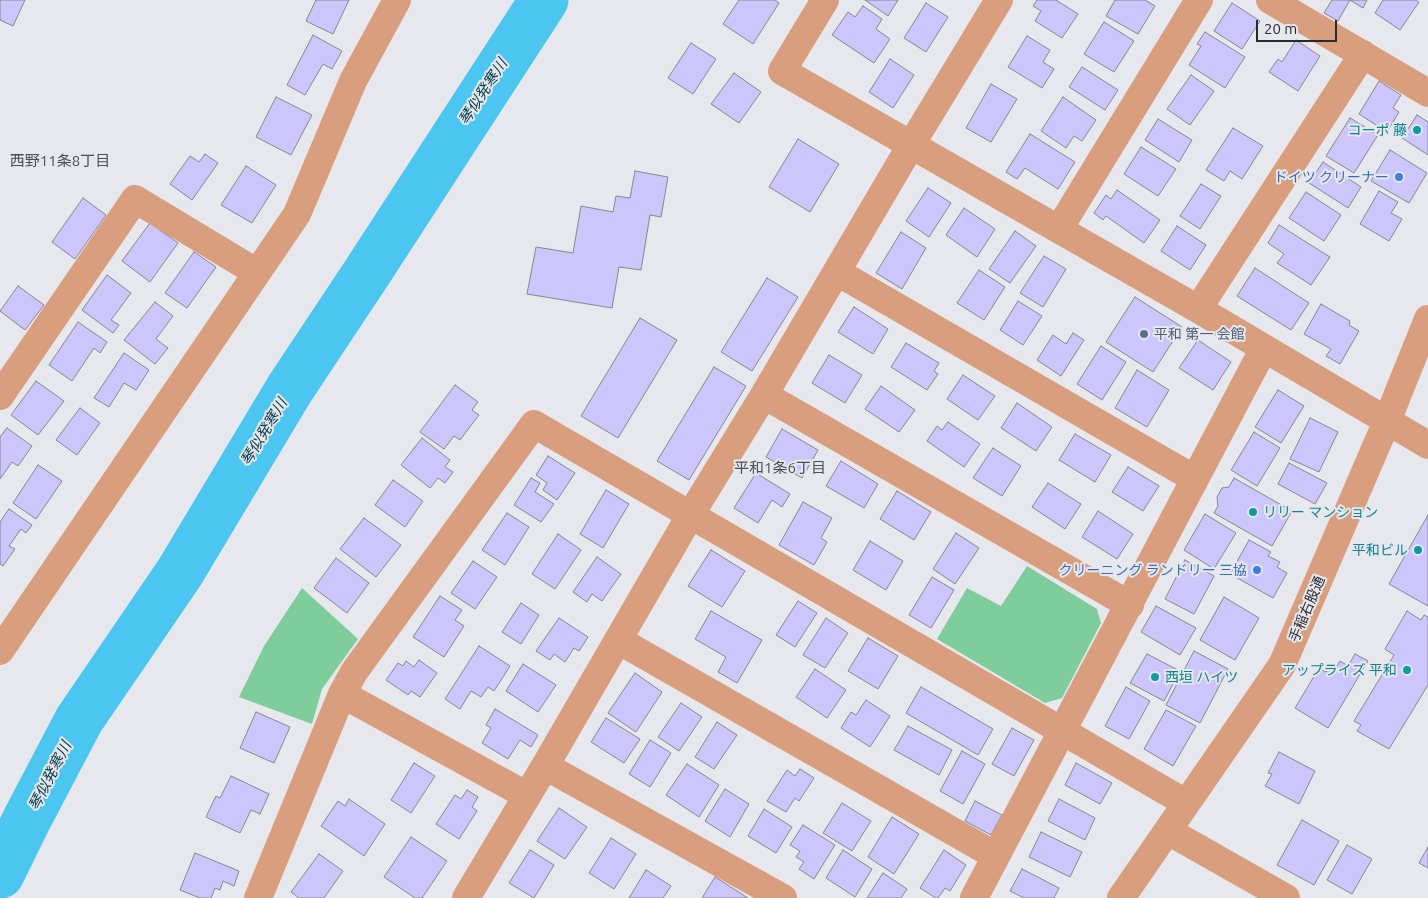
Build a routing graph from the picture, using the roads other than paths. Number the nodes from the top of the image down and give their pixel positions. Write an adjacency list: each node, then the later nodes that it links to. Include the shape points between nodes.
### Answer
1 (397, 0): 10 (street, via 353,81 296,214)
2 (825, 0): 8 (street, via 782,71)
3 (999, 0): 8 (street)
4 (1199, 0): 9 (street)
5 (1270, 0): 6 (street)
6 (1363, 54): 7 (street); 12 (street)
7 (1428, 93)
8 (911, 145): 9 (street); 11 (street)
9 (1059, 229): 12 (street)
10 (256, 272): 16 (street, via 135,199); 23 (street)
11 (837, 272): 15 (street); 19 (street)
12 (1198, 309): 14 (street)
13 (1428, 319): 17 (street, 手稲右股通)
14 (1264, 348): 17 (street); 19 (street)
15 (764, 395): 20 (street); 21 (street)
16 (0, 396)
17 (1387, 421): 18 (street); 28 (street, 手稲右股通, via 1282,665)
18 (1428, 445)
19 (1195, 479): 21 (street)
20 (691, 514): 22 (street); 24 (street, via 534,424 354,672); 25 (street)
21 (1130, 605): 25 (street)
22 (618, 640): 26 (street); 30 (street)
23 (0, 651)
24 (342, 694): 27 (street); 31 (street)
25 (1063, 731): 28 (street); 30 (street)
26 (546, 766): 27 (street); 33 (street)
27 (526, 795): 32 (street)
28 (1186, 803): 29 (street, 手稲右股通)
29 (1168, 831): 35 (street, 手稲右股通); 36 (street)
30 (996, 856): 34 (street)
31 (258, 898)
32 (466, 898)
33 (783, 898)
34 (974, 898)
35 (1121, 898)
36 (1286, 898)

